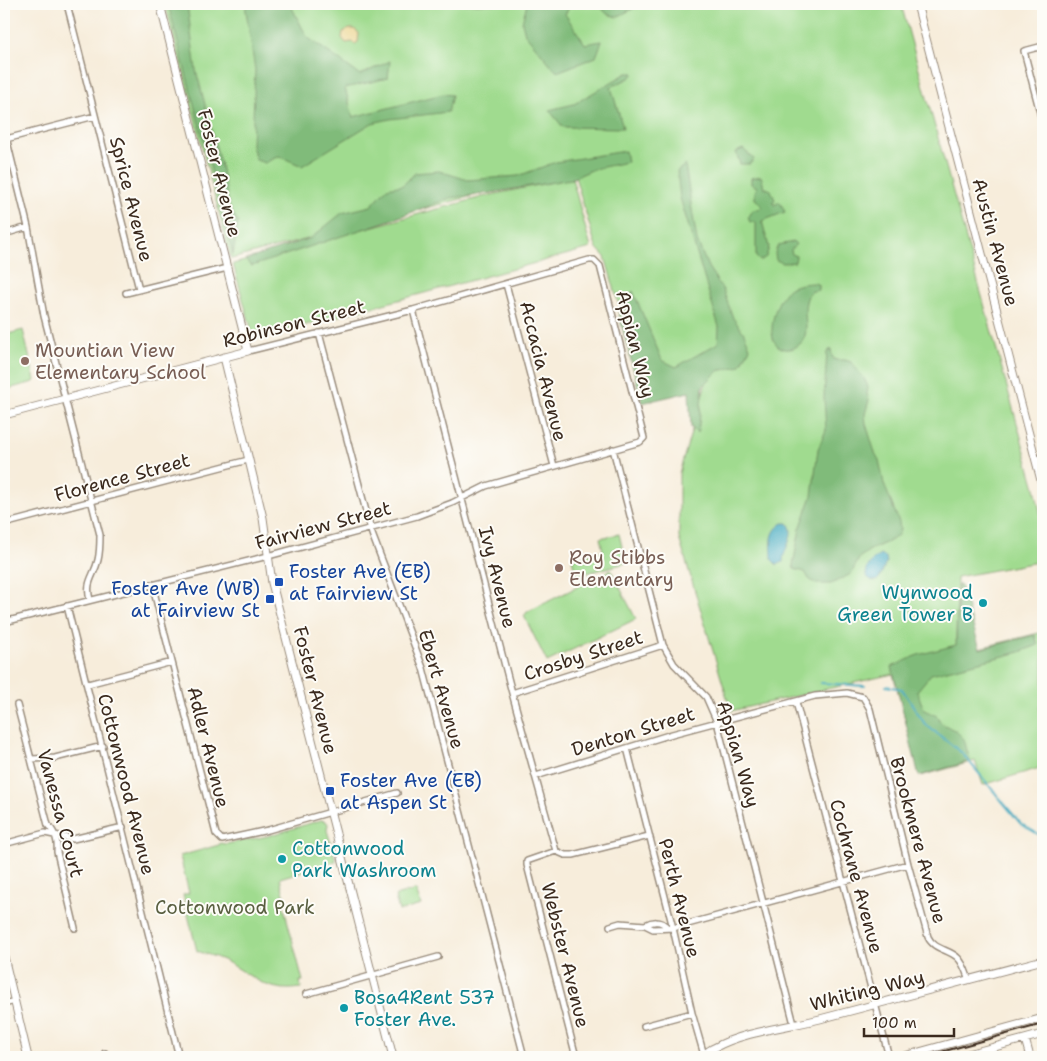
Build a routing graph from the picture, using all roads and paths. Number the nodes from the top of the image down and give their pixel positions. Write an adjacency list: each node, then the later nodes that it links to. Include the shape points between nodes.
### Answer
1 (66, 4): 5 (street, Sprice Avenue)
2 (160, 4): 12 (street, Foster Avenue)
3 (917, 4): 26 (street, Austin Avenue)
4 (1043, 46): 6 (street, via 1024,51)
5 (95, 116): 8 (street, Sprice Avenue); 14 (street, Sprice Avenue)
6 (1043, 124)
7 (4, 129): 8 (street)
8 (6, 138): 9 (street)
9 (28, 227): 10 (street); 20 (street, via 44,316)
10 (4, 234)
11 (591, 260): 13 (street, Robinson Street); 22 (street, Appian Way, via 600,266)
12 (227, 268): 14 (street, Sprice Avenue); 18 (street, Foster Avenue)
13 (506, 284): 16 (street, Robinson Street); 25 (street, Accacia Avenue)
14 (140, 290): 15 (street, Sprice Avenue)
15 (126, 293)
16 (413, 310): 17 (street, Robinson Street); 27 (street, Ivy Avenue)
17 (318, 333): 18 (street, Robinson Street); 30 (street, Ebert Avenue)
18 (248, 351): 19 (street, Robinson Street)
19 (224, 358): 20 (street, Robinson Street); 24 (street, Foster Avenue)
20 (65, 400): 21 (street, Robinson Street); 28 (street)
21 (4, 416)
22 (643, 440): 23 (street, Fairview Street)
23 (613, 450): 25 (street, Fairview Street); 36 (street, Appian Way)
24 (248, 460): 28 (street, Florence Street); 31 (street, Foster Avenue, via 263,518)
25 (554, 466): 27 (street, Fairview Street, via 486,486)
26 (1043, 488)
27 (462, 497): 30 (street, Fairview Street, via 426,513); 39 (street, Ivy Avenue)
28 (91, 501): 29 (street, Florence Street); 33 (street, via 100,535 100,549 87,589)
29 (4, 524)
30 (370, 529): 31 (street, Fairview Street); 80 (street, Ebert Avenue, via 423,668)
31 (268, 556): 32 (street, Fairview Street); 49 (street, Foster Avenue)
32 (152, 584): 33 (street, Fairview Street); 37 (street, Adler Avenue)
33 (90, 600): 34 (street, Fairview Street)
34 (67, 606): 35 (street, Fairview Street); 38 (street, Cottonwood Avenue)
35 (4, 622)
36 (663, 645): 39 (street, Crosby Street); 43 (street, Appian Way, via 674,664 706,697)
37 (172, 662): 38 (street); 49 (street, Adler Avenue, via 219,838 224,840)
38 (88, 684): 44 (street, Cottonwood Avenue)
39 (512, 693): 47 (street, Ivy Avenue)
40 (857, 694): 41 (street, Denton Street, via 834,693); 55 (street, Brookmere Avenue, via 863,697 870,709)
41 (796, 702): 43 (street, Denton Street); 56 (street, Cochrane Avenue)
42 (17, 705): 46 (street, Vanessa Court)
43 (718, 722): 45 (street, Denton Street); 57 (street, Appian Way)
44 (103, 746): 46 (street, via 55,758); 50 (street, Cottonwood Avenue)
45 (627, 748): 47 (street, Denton Street); 52 (street, Perth Avenue)
46 (31, 759): 51 (street, Vanessa Court, via 48,825)
47 (536, 776): 54 (street, Ivy Avenue)
48 (397, 793): 49 (street)
49 (330, 813): 64 (street, Foster Avenue)
50 (122, 827): 51 (street, via 72,839); 78 (street, Cottonwood Avenue)
51 (56, 836): 53 (street, via 45,833); 59 (street, Vanessa Court)
52 (649, 836): 54 (street, via 573,855); 60 (street, Perth Avenue)
53 (4, 844)
54 (556, 851): 81 (street, Webster Avenue, via 527,861 527,865)
55 (908, 864): 56 (street); 65 (street, Brookmere Avenue, via 930,940 958,958)
56 (843, 880): 57 (street); 69 (street, Cochrane Avenue)
57 (762, 903): 60 (street); 72 (street, Appian Way)
58 (610, 926): 60 (street, via 658,922)
59 (75, 928)
60 (670, 928): 70 (street, Perth Avenue)
61 (4, 957): 67 (street)
62 (438, 957): 64 (street)
63 (1043, 960): 65 (street, Whiting Way)
64 (372, 976): 66 (street); 79 (street, Foster Avenue)
65 (969, 980): 69 (street, Whiting Way)
66 (306, 994)
67 (14, 1001): 68 (street); 77 (street)
68 (4, 1004)
69 (875, 1004): 72 (street, Whiting Way); 82 (street, Cochrane Avenue)
70 (692, 1013): 73 (street); 76 (street, Perth Avenue)
71 (1043, 1018): 83 (street)
72 (794, 1024): 76 (street, Whiting Way, via 732,1040)
73 (644, 1026)
74 (1043, 1034): 75 (street)
75 (1025, 1039): 84 (street); 85 (street)
76 (703, 1056)
77 (28, 1057)
78 (179, 1057)
79 (393, 1057)
80 (524, 1057)
81 (576, 1057)
82 (889, 1057)
83 (901, 1057)
84 (957, 1057)
85 (1030, 1057)

